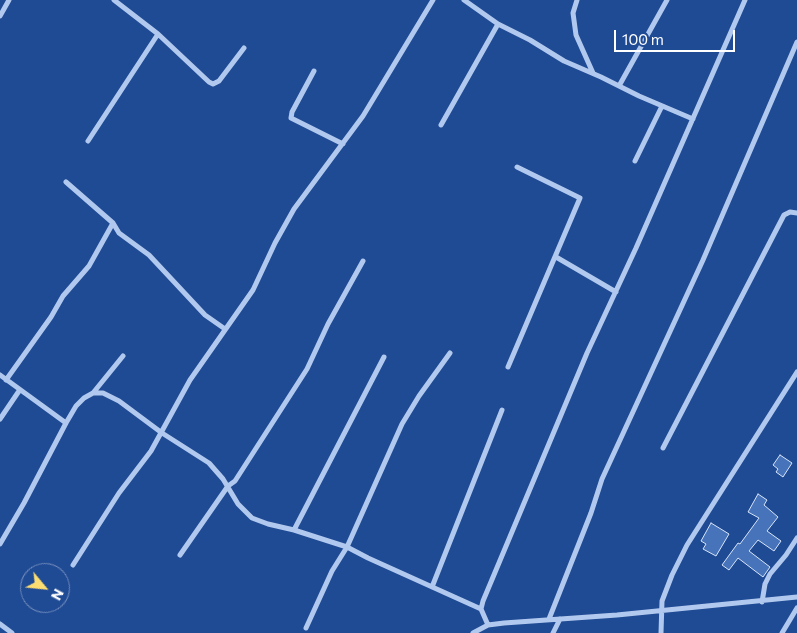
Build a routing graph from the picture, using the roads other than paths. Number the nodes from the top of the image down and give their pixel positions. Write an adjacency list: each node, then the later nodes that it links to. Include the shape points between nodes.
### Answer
1 (9, 0): 8 (street)
2 (114, 0): 10 (street)
3 (433, 0): 22 (street)
4 (464, 0): 9 (street)
5 (577, 0): 16 (street, via 573,13 576,35)
6 (667, 0): 17 (street)
7 (745, 0): 19 (street)
8 (0, 16)
9 (498, 24): 16 (street, via 564,61); 20 (street)
10 (158, 34): 12 (street, via 213,84 219,81); 21 (street)
11 (797, 42): 13 (street)
12 (244, 48)
13 (790, 58): 14 (street); 60 (street, via 703,260 602,479)
14 (797, 61)
15 (314, 71): 22 (street, via 292,112 292,118)
16 (594, 73): 17 (street)
17 (619, 86): 18 (street)
18 (662, 106): 19 (street); 23 (street)
19 (693, 119): 30 (street)
20 (442, 125)
21 (88, 141)
22 (344, 144): 31 (street, via 294,209 253,290)
23 (635, 161)
24 (517, 167): 28 (street, via 580,198)
25 (66, 182): 27 (street)
26 (797, 213): 45 (street, via 784,214)
27 (113, 223): 31 (street, via 119,233 149,255 205,315); 38 (street, via 90,266 63,296)
28 (556, 257): 30 (street); 35 (street)
29 (363, 261): 46 (street, via 307,369 235,481)
30 (616, 292): 57 (street, via 587,352)
31 (225, 329): 44 (street, via 190,380)
32 (450, 353): 50 (street, via 402,424)
33 (123, 356): 40 (street)
34 (384, 357): 47 (street)
35 (508, 367)
36 (797, 372): 58 (street, via 687,545 662,601)
37 (0, 375): 38 (street)
38 (6, 380): 39 (street)
39 (19, 391): 42 (street); 43 (street)
40 (94, 393): 43 (street, via 76,406); 44 (street, via 103,393 118,401)
41 (502, 410): 53 (street)
42 (0, 418)
43 (66, 423): 49 (street)
44 (162, 433): 46 (street, via 209,463); 52 (street, via 119,492)
45 (663, 448)
46 (228, 486): 47 (street, via 238,504 252,518); 51 (street)
47 (294, 530): 50 (street)
48 (797, 538): 55 (street, via 770,574)
49 (0, 544)
50 (348, 547): 53 (street); 63 (street, via 332,571)
51 (180, 555)
52 (73, 565)
53 (432, 587): 57 (street)
54 (797, 598): 55 (street)
55 (762, 602): 58 (street)
56 (797, 608): 68 (street)
57 (481, 610): 62 (street)
58 (662, 610): 59 (street); 67 (street)
59 (560, 618): 60 (street); 66 (street)
60 (549, 619): 62 (street)
61 (0, 624): 64 (street)
62 (488, 625): 65 (street)
63 (306, 628)
64 (12, 633)
65 (474, 633)
66 (553, 633)
67 (661, 633)
68 (782, 633)

